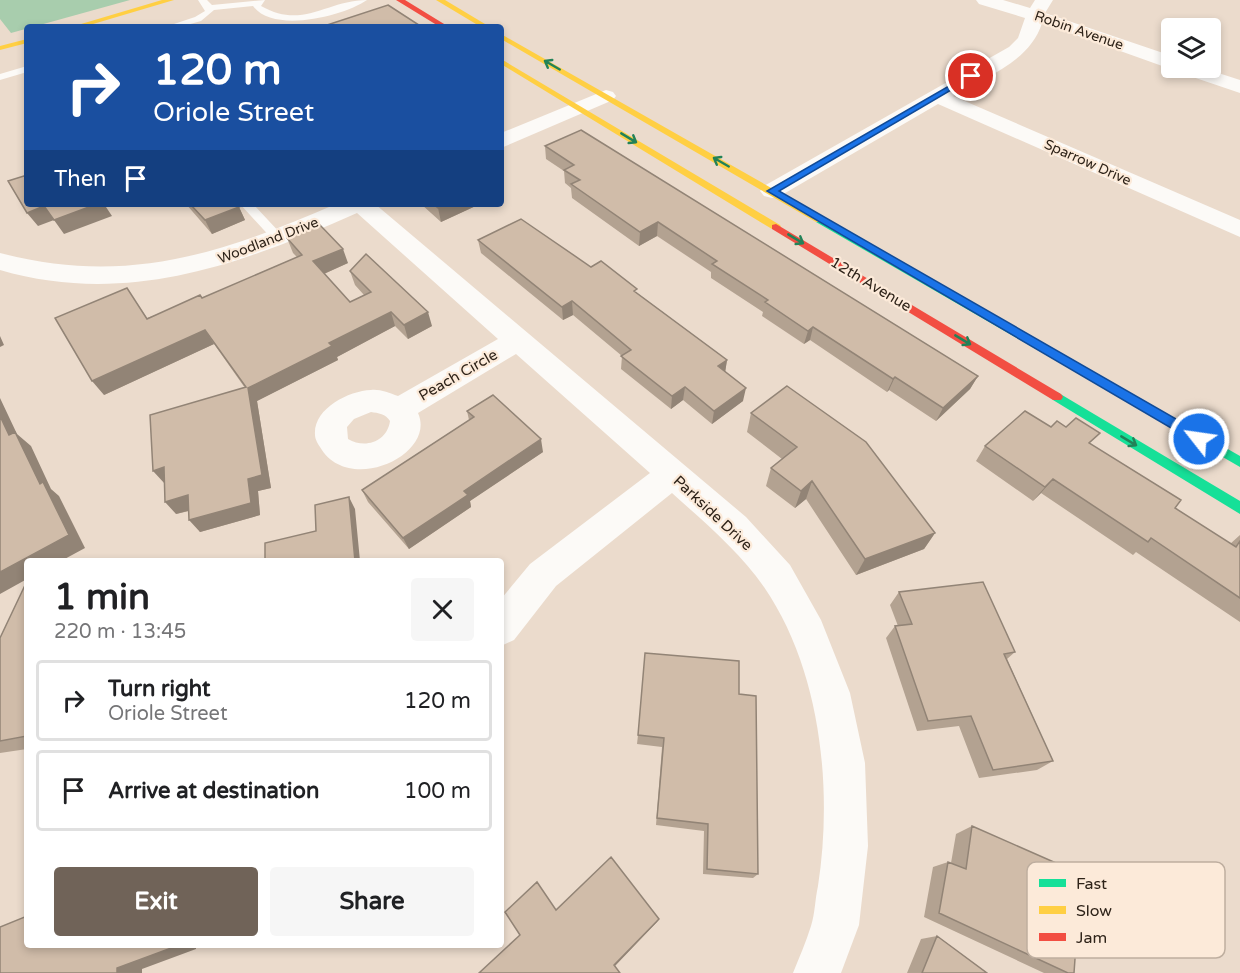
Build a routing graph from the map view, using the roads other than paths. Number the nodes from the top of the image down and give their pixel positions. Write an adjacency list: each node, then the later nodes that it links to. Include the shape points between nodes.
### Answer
1 (170, 0): 10 (street)
2 (202, 0): 8 (lane)
3 (363, 0): 7 (lane, via 290,21 270,17 257,7)
4 (400, 0): 12 (street)
5 (440, 0): 13 (street)
6 (985, 0): 9 (street, Robin Avenue)
7 (259, 1): 8 (lane)
8 (210, 8): 11 (lane, via 206,16)
9 (1039, 8): 17 (street, Robin Avenue); 24 (street, via 1031,35 1016,51)
10 (86, 24)
11 (180, 24)
12 (440, 24)
13 (481, 24)
14 (504, 38): 23 (street, 12th Avenue, one-way to 14)
15 (24, 42): 16 (street)
16 (0, 48)
17 (1161, 58)
18 (504, 62): 25 (street, 12th Avenue)
19 (24, 70): 20 (lane)
20 (0, 78)
21 (1217, 78): 22 (street)
22 (1239, 85)
23 (606, 96): 25 (street); 27 (street, 12th Avenue, one-way to 23)
24 (936, 96): 27 (street); 31 (street, Sparrow Drive)
25 (579, 107): 26 (street); 38 (street, 12th Avenue, one-way to 38)
26 (504, 140)
27 (772, 191): 36 (street, 12th Avenue)
28 (249, 207): 32 (lane)
29 (352, 207): 32 (street, Woodland Drive)
30 (363, 207): 34 (street, Parkside Drive)
31 (1240, 229)
32 (278, 238): 33 (street, Woodland Drive, via 227,258 143,274 42,272)
33 (0, 262)
34 (518, 340): 35 (street, Peach Circle); 37 (street, Parkside Drive)
35 (399, 409)
36 (1240, 462)
37 (672, 474): 39 (street, via 543,575); 40 (street, Parkside Drive, via 734,527 777,576 808,632 830,693 844,763 846,846 835,925)
38 (1240, 508)
39 (504, 624)
40 (817, 973)

